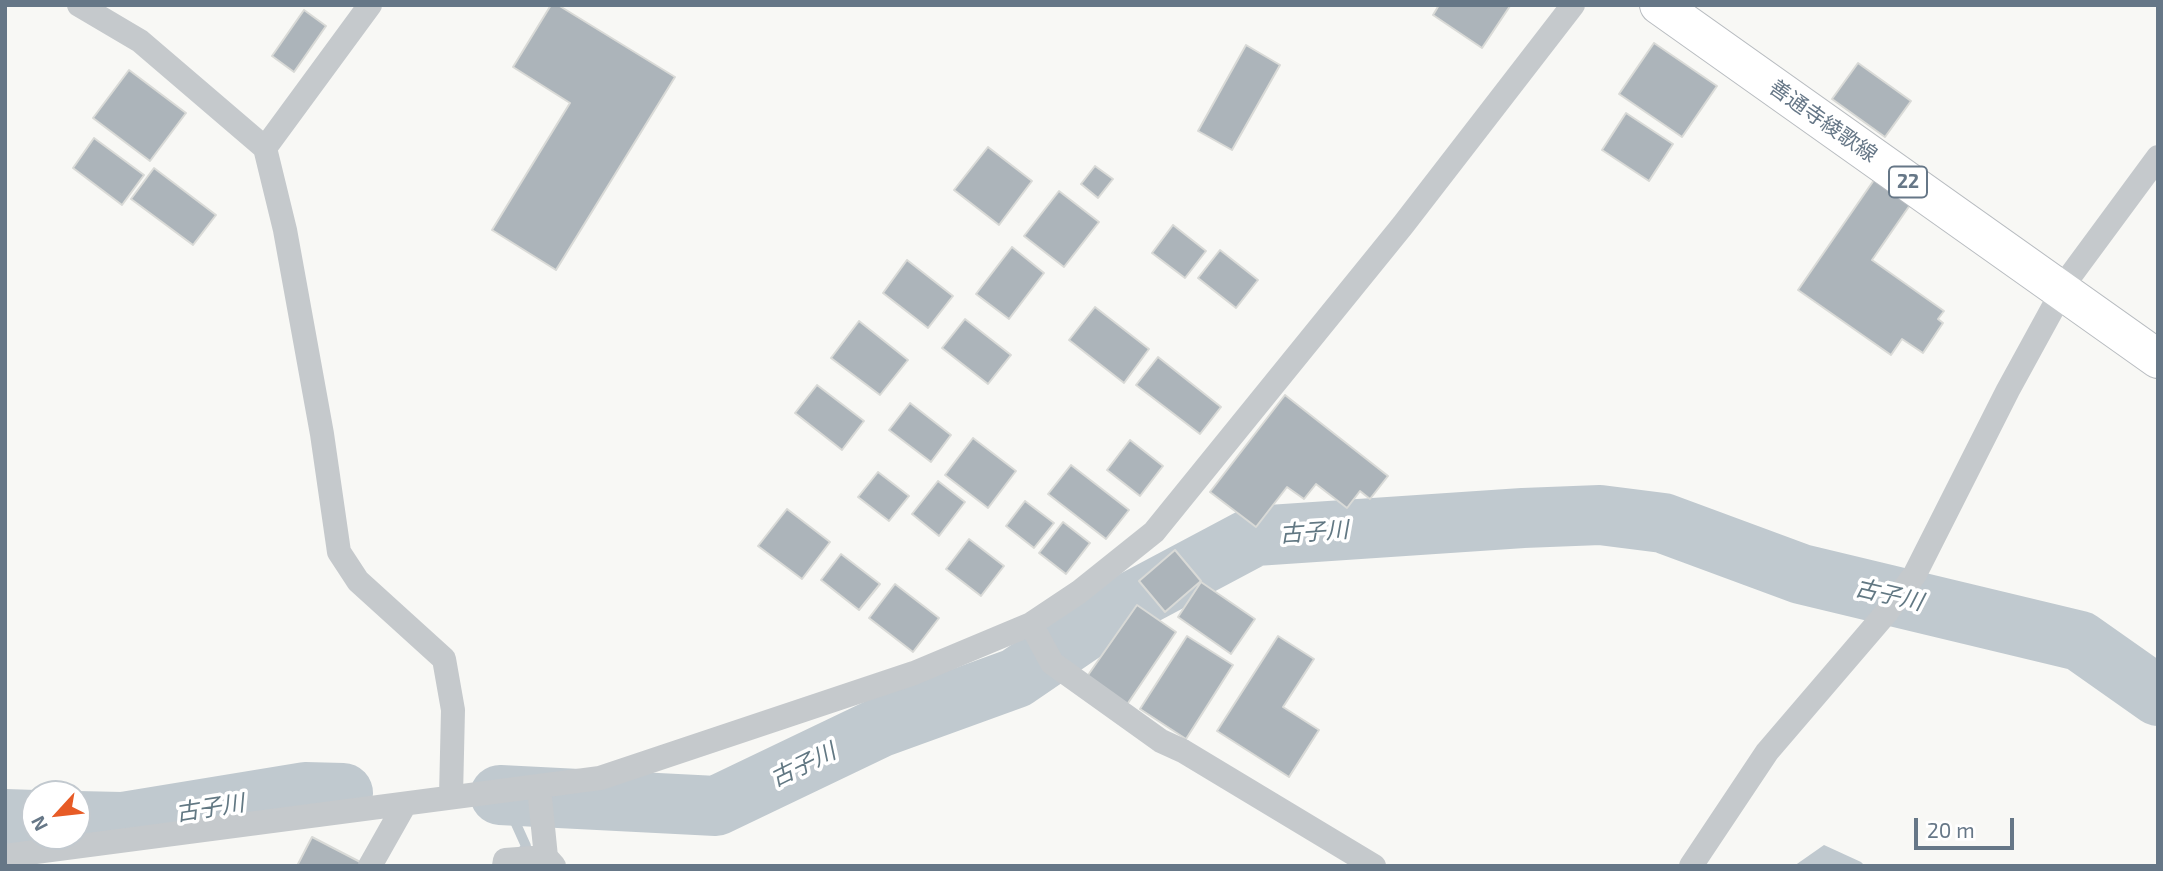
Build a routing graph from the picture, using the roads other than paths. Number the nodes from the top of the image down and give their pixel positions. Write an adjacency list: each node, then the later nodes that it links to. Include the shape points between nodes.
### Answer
1 (79, 5): 5 (street, via 141,41)
2 (370, 5): 5 (street)
3 (1573, 5): 9 (street, via 1403,225 1154,532)
4 (1659, 5): 7 (main road, 善通寺綾歌線 / 22)
5 (265, 148): 11 (street, via 285,230 339,552 358,581 444,659 453,710)
6 (2158, 157): 7 (street)
7 (2062, 292): 8 (main road, 善通寺綾歌線 / 22); 18 (street, via 1915,574 1767,752)
8 (2158, 359)
9 (1031, 624): 10 (street, via 914,673 678,753 600,778); 17 (street, via 1052,663 1161,741)
10 (539, 788): 11 (street); 14 (street)
11 (451, 796): 12 (street)
12 (405, 804): 13 (street); 15 (street)
13 (5, 856)
14 (550, 861): 16 (street, via 505,860)
15 (370, 866)
16 (504, 866)
17 (1374, 866)
18 (1691, 866)

